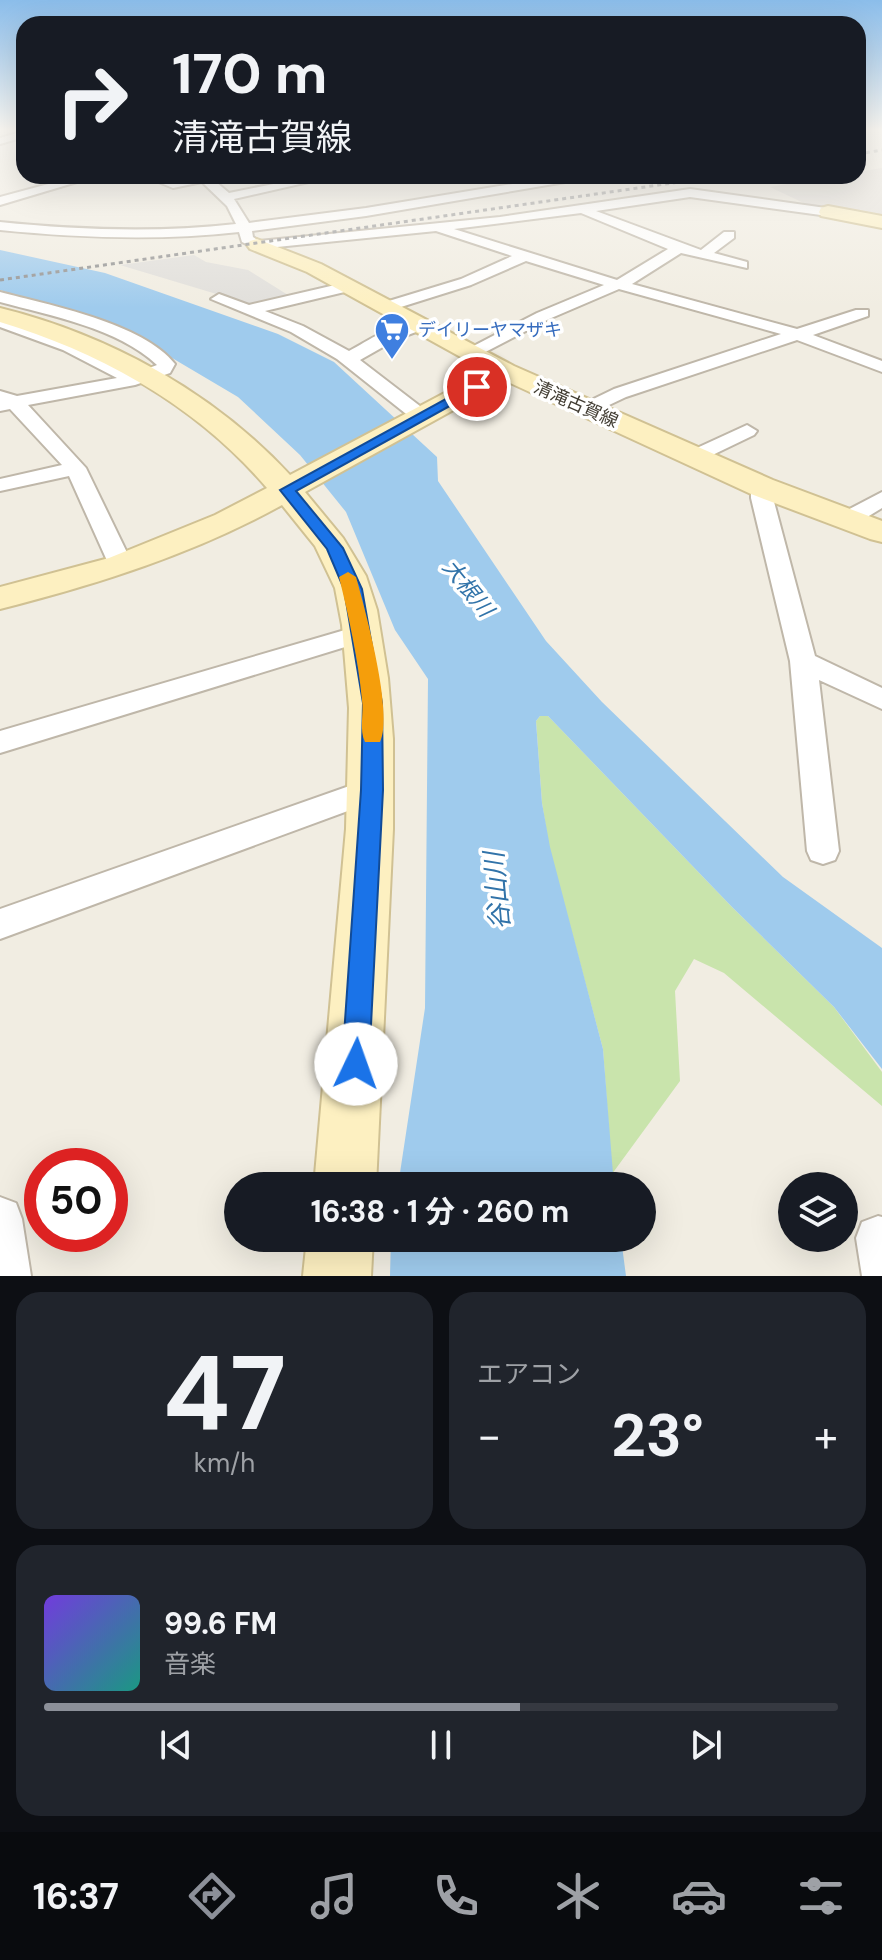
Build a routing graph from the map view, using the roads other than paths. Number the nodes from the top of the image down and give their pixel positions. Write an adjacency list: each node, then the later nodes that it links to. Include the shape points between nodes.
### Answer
1 (45, 189): 9 (street)
2 (217, 189): 7 (street)
3 (271, 189): 7 (street)
4 (299, 189): 6 (street)
5 (498, 189): 11 (street)
6 (317, 195)
7 (228, 197): 17 (street)
8 (331, 200): 11 (street)
9 (0, 201)
10 (581, 209): 12 (street, via 703,193); 15 (street); 18 (street)
11 (359, 211): 17 (street)
12 (828, 212): 13 (main road)
13 (882, 222)
14 (0, 226): 17 (street)
15 (435, 228): 17 (street); 20 (street)
16 (729, 235): 19 (street)
17 (251, 237): 23 (main road, 清滝古賀線)
18 (679, 248): 19 (street); 22 (street)
19 (703, 255): 21 (street)
20 (523, 257): 22 (street); 26 (street, via 466,282)
21 (742, 265)
22 (616, 284): 32 (street); 33 (street)
23 (348, 287): 26 (main road, 清滝古賀線); 27 (street)
24 (0, 297): 37 (street, via 160,356 164,369)
25 (219, 299): 27 (street)
26 (385, 307): 31 (main road, 清滝古賀線)
27 (249, 310): 34 (street, via 297,329)
28 (862, 313): 32 (street)
29 (0, 315): 37 (main road, via 121,358)
30 (0, 322): 37 (street)
31 (418, 326): 33 (main road, 清滝古賀線); 34 (street)
32 (797, 335): 35 (street); 39 (street, via 620,393)
33 (470, 355): 36 (main road, 清滝古賀線)
34 (348, 359): 40 (street)
35 (882, 367)
36 (505, 371): 39 (main road, 清滝古賀線); 40 (main road)
37 (143, 378): 38 (street); 44 (main road)
38 (5, 401): 43 (street)
39 (588, 409): 42 (main road, 清滝古賀線)
40 (422, 417): 44 (main road)
41 (747, 431): 42 (street)
42 (693, 457): 46 (main road, 清滝古賀線)
43 (76, 468): 45 (street); 50 (street)
44 (298, 483): 50 (main road, via 227,522); 52 (main road, via 353,589)
45 (0, 485)
46 (762, 487): 48 (main road, 清滝古賀線); 53 (street)
47 (882, 499): 48 (street)
48 (846, 520): 49 (main road, 清滝古賀線)
49 (882, 532)
50 (121, 565): 51 (main road)
51 (0, 598)
52 (362, 633): 55 (street); 56 (main road, via 372,703)
53 (803, 661): 54 (street); 57 (street)
54 (882, 699)
55 (0, 742)
56 (372, 790): 58 (street); 59 (main road)
57 (823, 851)
58 (0, 924)
59 (346, 1172)
60 (0, 1219): 64 (street)
61 (882, 1239): 63 (street, via 878,1238)
62 (339, 1252): 65 (main road)
63 (882, 1270)
64 (8, 1276)
65 (337, 1276)

